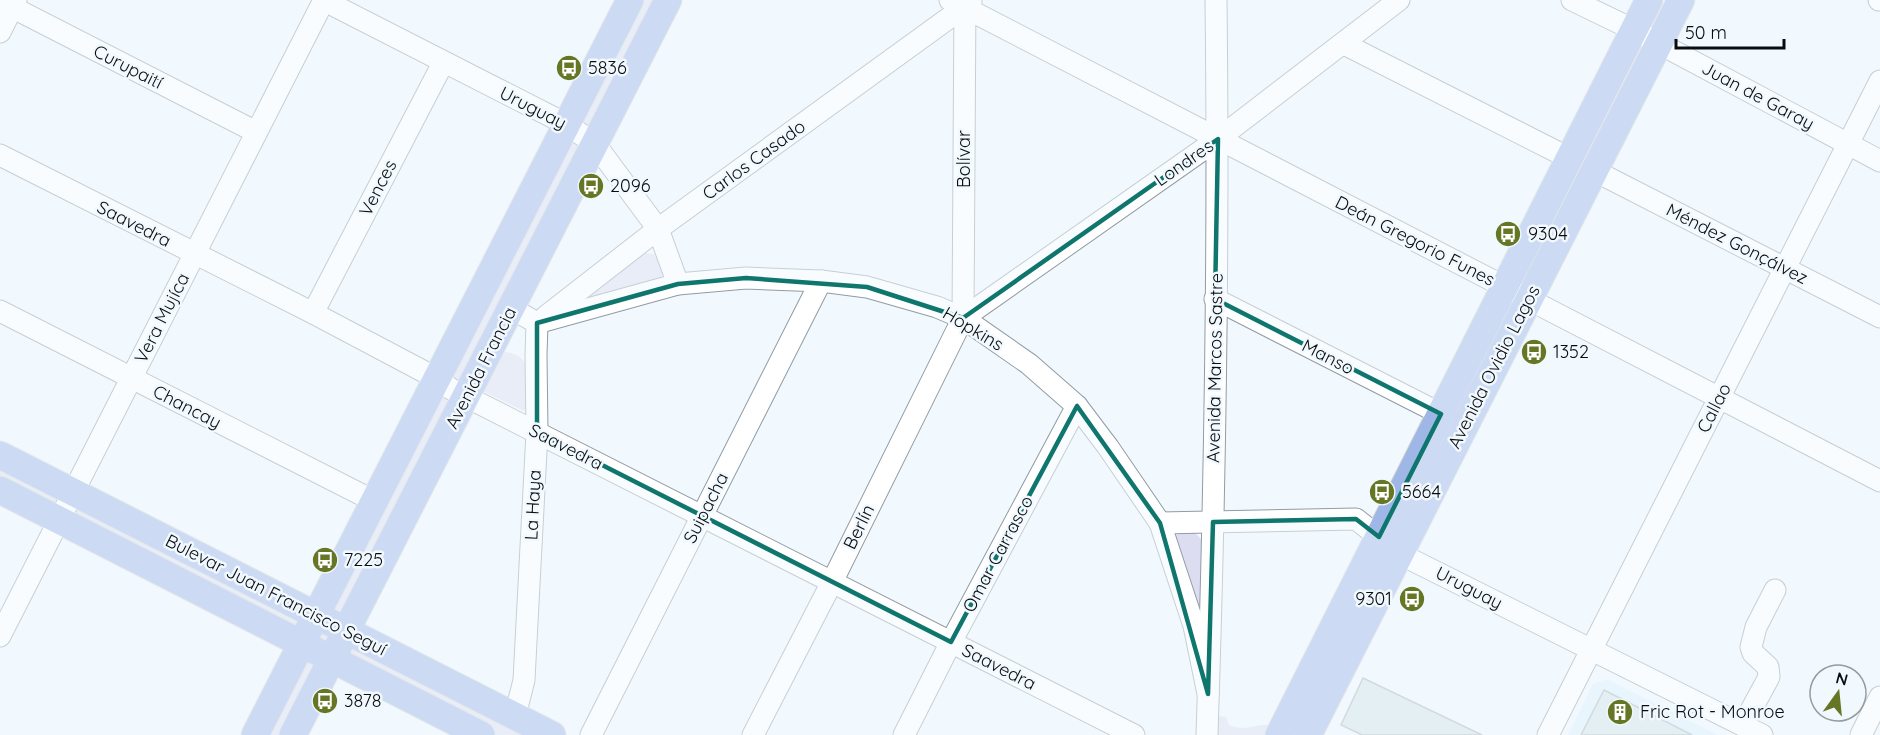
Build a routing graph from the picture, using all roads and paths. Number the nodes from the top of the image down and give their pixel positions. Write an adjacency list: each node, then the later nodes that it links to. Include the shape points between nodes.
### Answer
1 (323, 0): 15 (street, Uruguay); 18 (street, Vera Mujíca)
2 (630, 0): 17 (main road, Avenida Francia)
3 (668, 0): 20 (main road, Avenida Francia)
4 (1216, 0): 19 (street, Avenida Marcos Sastre)
5 (1400, 0): 13 (street, Londres)
6 (1572, 0): 11 (street, Juan de Garay)
7 (1649, 0): 11 (main road, Avenida Ovidio Lagos)
8 (1681, 0): 14 (main road, Avenida Ovidio Lagos)
9 (963, 2): 19 (street, Deán Gregorio Funes); 26 (street, Carlos Casado); 37 (street, Bolívar)
10 (10, 3): 12 (street); 18 (street, Curupaití)
11 (1634, 30): 14 (street, Juan de Garay); 23 (main road, Avenida Ovidio Lagos)
12 (0, 32)
13 (1344, 44): 19 (street, Londres); 23 (street)
14 (1659, 44): 21 (street, Juan de Garay); 25 (main road, Avenida Ovidio Lagos)
15 (443, 63): 17 (street, Uruguay); 35 (street, Vences)
16 (1880, 81): 21 (street, Callao)
17 (566, 124): 20 (street, Uruguay); 39 (main road, Avenida Francia)
18 (256, 132): 27 (street, Vera Mujíca)
19 (1218, 139): 31 (street, Deán Gregorio Funes); 32 (street, Avenida Marcos Sastre); 37 (street, Londres)
20 (595, 144): 26 (street, Uruguay); 33 (main road, Avenida Francia)
21 (1848, 144): 24 (street, Juan de Garay); 28 (street, Callao)
22 (0, 155): 27 (street, Saavedra)
23 (1569, 158): 31 (main road, Avenida Ovidio Lagos)
24 (1880, 161)
25 (1595, 171): 28 (street, Méndez Gonçálvez); 31 (main road, Avenida Ovidio Lagos)
26 (658, 229): 30 (street, Uruguay); 38 (street, Carlos Casado)
27 (194, 254): 35 (street, Saavedra); 40 (street, Vera Mujíca)
28 (1785, 268): 36 (street, Méndez Gonçálvez); 42 (street, Callao)
29 (821, 281): 30 (street, Hopkins, via 746,278); 37 (street, Hopkins, via 867,286); 51 (street, Suipacha)
30 (678, 284): 38 (street, Hopkins)
31 (1516, 293): 42 (street, Deán Gregorio Funes); 44 (main road, Avenida Ovidio Lagos); 56 (main road, Avenida Ovidio Lagos)
32 (1215, 299): 44 (street, Manso); 53 (street, Avenida Marcos Sastre)
33 (511, 308): 38 (street); 41 (main road, Avenida Francia)
34 (0, 311): 40 (street, Chancay)
35 (313, 313): 39 (street, Saavedra)
36 (1880, 317)
37 (963, 318): 43 (street, Hopkins, via 1029,364); 57 (street, Berlín)
38 (537, 323): 45 (street, La Haya)
39 (435, 378): 41 (street, Saavedra); 50 (main road, Avenida Francia)
40 (131, 379): 49 (street, Vera Mujíca); 50 (street, Chancay)
41 (466, 396): 45 (street, Saavedra); 60 (main road, Avenida Francia)
42 (1719, 398): 47 (street, Deán Gregorio Funes); 64 (street, Callao)
43 (1077, 406): 54 (street, Hopkins); 62 (street, Omar Carrasco)
44 (1441, 414): 55 (main road, Avenida Ovidio Lagos)
45 (537, 432): 51 (street, Saavedra); 68 (street, La Haya, via 524,680)
46 (0, 455): 49 (main road, Bulevar Juan Francisco Seguí)
47 (1880, 481)
48 (0, 490): 52 (main road, Bulevar Juan Francisco Seguí)
49 (74, 492): 52 (street, Vera Mujíca); 59 (main road, Bulevar Juan Francisco Seguí)
50 (374, 501): 59 (main road, Avenida Francia)
51 (702, 516): 57 (street, Saavedra); 74 (street, Suipacha)
52 (59, 520): 61 (street, Vera Mujíca); 63 (main road, Bulevar Juan Francisco Seguí)
53 (1213, 522): 54 (street, Uruguay); 55 (street, Uruguay, via 1356,519); 66 (street, Avenida Marcos Sastre)
54 (1160, 523): 66 (street, Hopkins, via 1194,626)
55 (1379, 537): 56 (street, Uruguay); 79 (main road, Avenida Ovidio Lagos)
56 (1401, 554): 64 (street, Uruguay); 80 (main road, Avenida Ovidio Lagos)
57 (832, 582): 62 (street, Saavedra); 75 (street, Berlín)
58 (1775, 590): 69 (street, via 1750,647 1768,667 1769,677)
59 (316, 615): 60 (main road, Bulevar Juan Francisco Seguí); 63 (main road, Avenida Francia)
60 (346, 630): 65 (main road, Avenida Francia); 68 (main road, Bulevar Juan Francisco Seguí)
61 (0, 636)
62 (951, 642): 76 (street, Omar Carrasco); 77 (street, Saavedra)
63 (302, 644): 65 (main road, Bulevar Juan Francisco Seguí); 70 (main road, Avenida Francia)
64 (1591, 650): 69 (street, Uruguay); 81 (street, Callao)
65 (332, 659): 71 (main road, Avenida Francia); 72 (main road, Bulevar Juan Francisco Seguí)
66 (1208, 694): 78 (street, Avenida Marcos Sastre)
67 (1880, 697): 83 (street)
68 (515, 716): 73 (main road, Bulevar Juan Francisco Seguí)
69 (1743, 725): 82 (street, Uruguay)
70 (255, 735)
71 (293, 735)
72 (481, 735)
73 (552, 735)
74 (591, 735)
75 (753, 735)
76 (904, 735)
77 (1134, 735)
78 (1207, 735)
79 (1279, 735)
80 (1308, 735)
81 (1548, 735)
82 (1762, 735)
83 (1861, 735)

